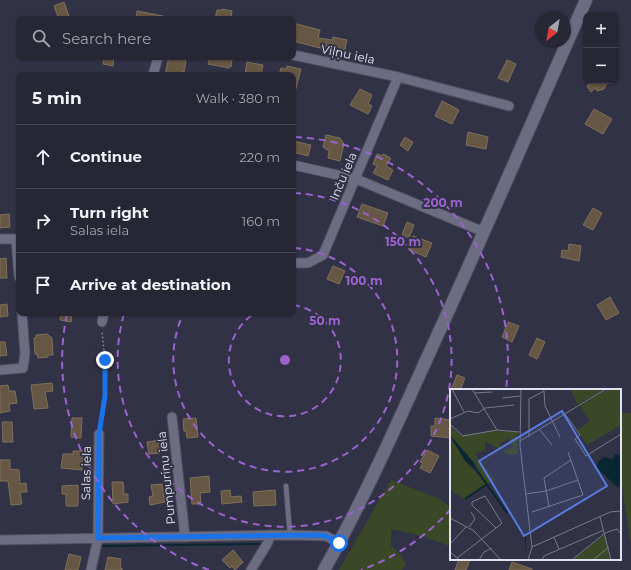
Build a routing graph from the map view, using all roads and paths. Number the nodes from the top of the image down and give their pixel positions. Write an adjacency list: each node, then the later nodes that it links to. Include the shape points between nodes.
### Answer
1 (586, 0): 9 (main road)
2 (296, 56): 5 (street, Viļņu iela)
3 (157, 60): 4 (street)
4 (154, 72)
5 (398, 77): 6 (street, Viļņu iela); 8 (street, Inču iela)
6 (509, 106)
7 (296, 166): 8 (street)
8 (356, 179): 9 (street); 12 (street, Inču iela, via 323,255 308,263)
9 (484, 232): 24 (main road, via 355,515)
10 (0, 239): 11 (street)
11 (16, 239)
12 (296, 263)
13 (22, 316): 15 (street, via 25,354 23,368)
14 (103, 318): 17 (path, Salas iela, via 105,396)
15 (0, 370)
16 (172, 417): 21 (street, Pumpuriņu iela)
17 (99, 434): 22 (street, Salas iela)
18 (286, 486): 20 (lane)
19 (271, 535): 20 (street); 21 (street); 26 (street)
20 (290, 535): 24 (street, via 326,536)
21 (185, 537): 22 (street)
22 (98, 538): 23 (street); 25 (street, Salas iela)
23 (0, 540)
24 (339, 543): 27 (main road)
25 (92, 570)
26 (251, 570)
27 (324, 570)

